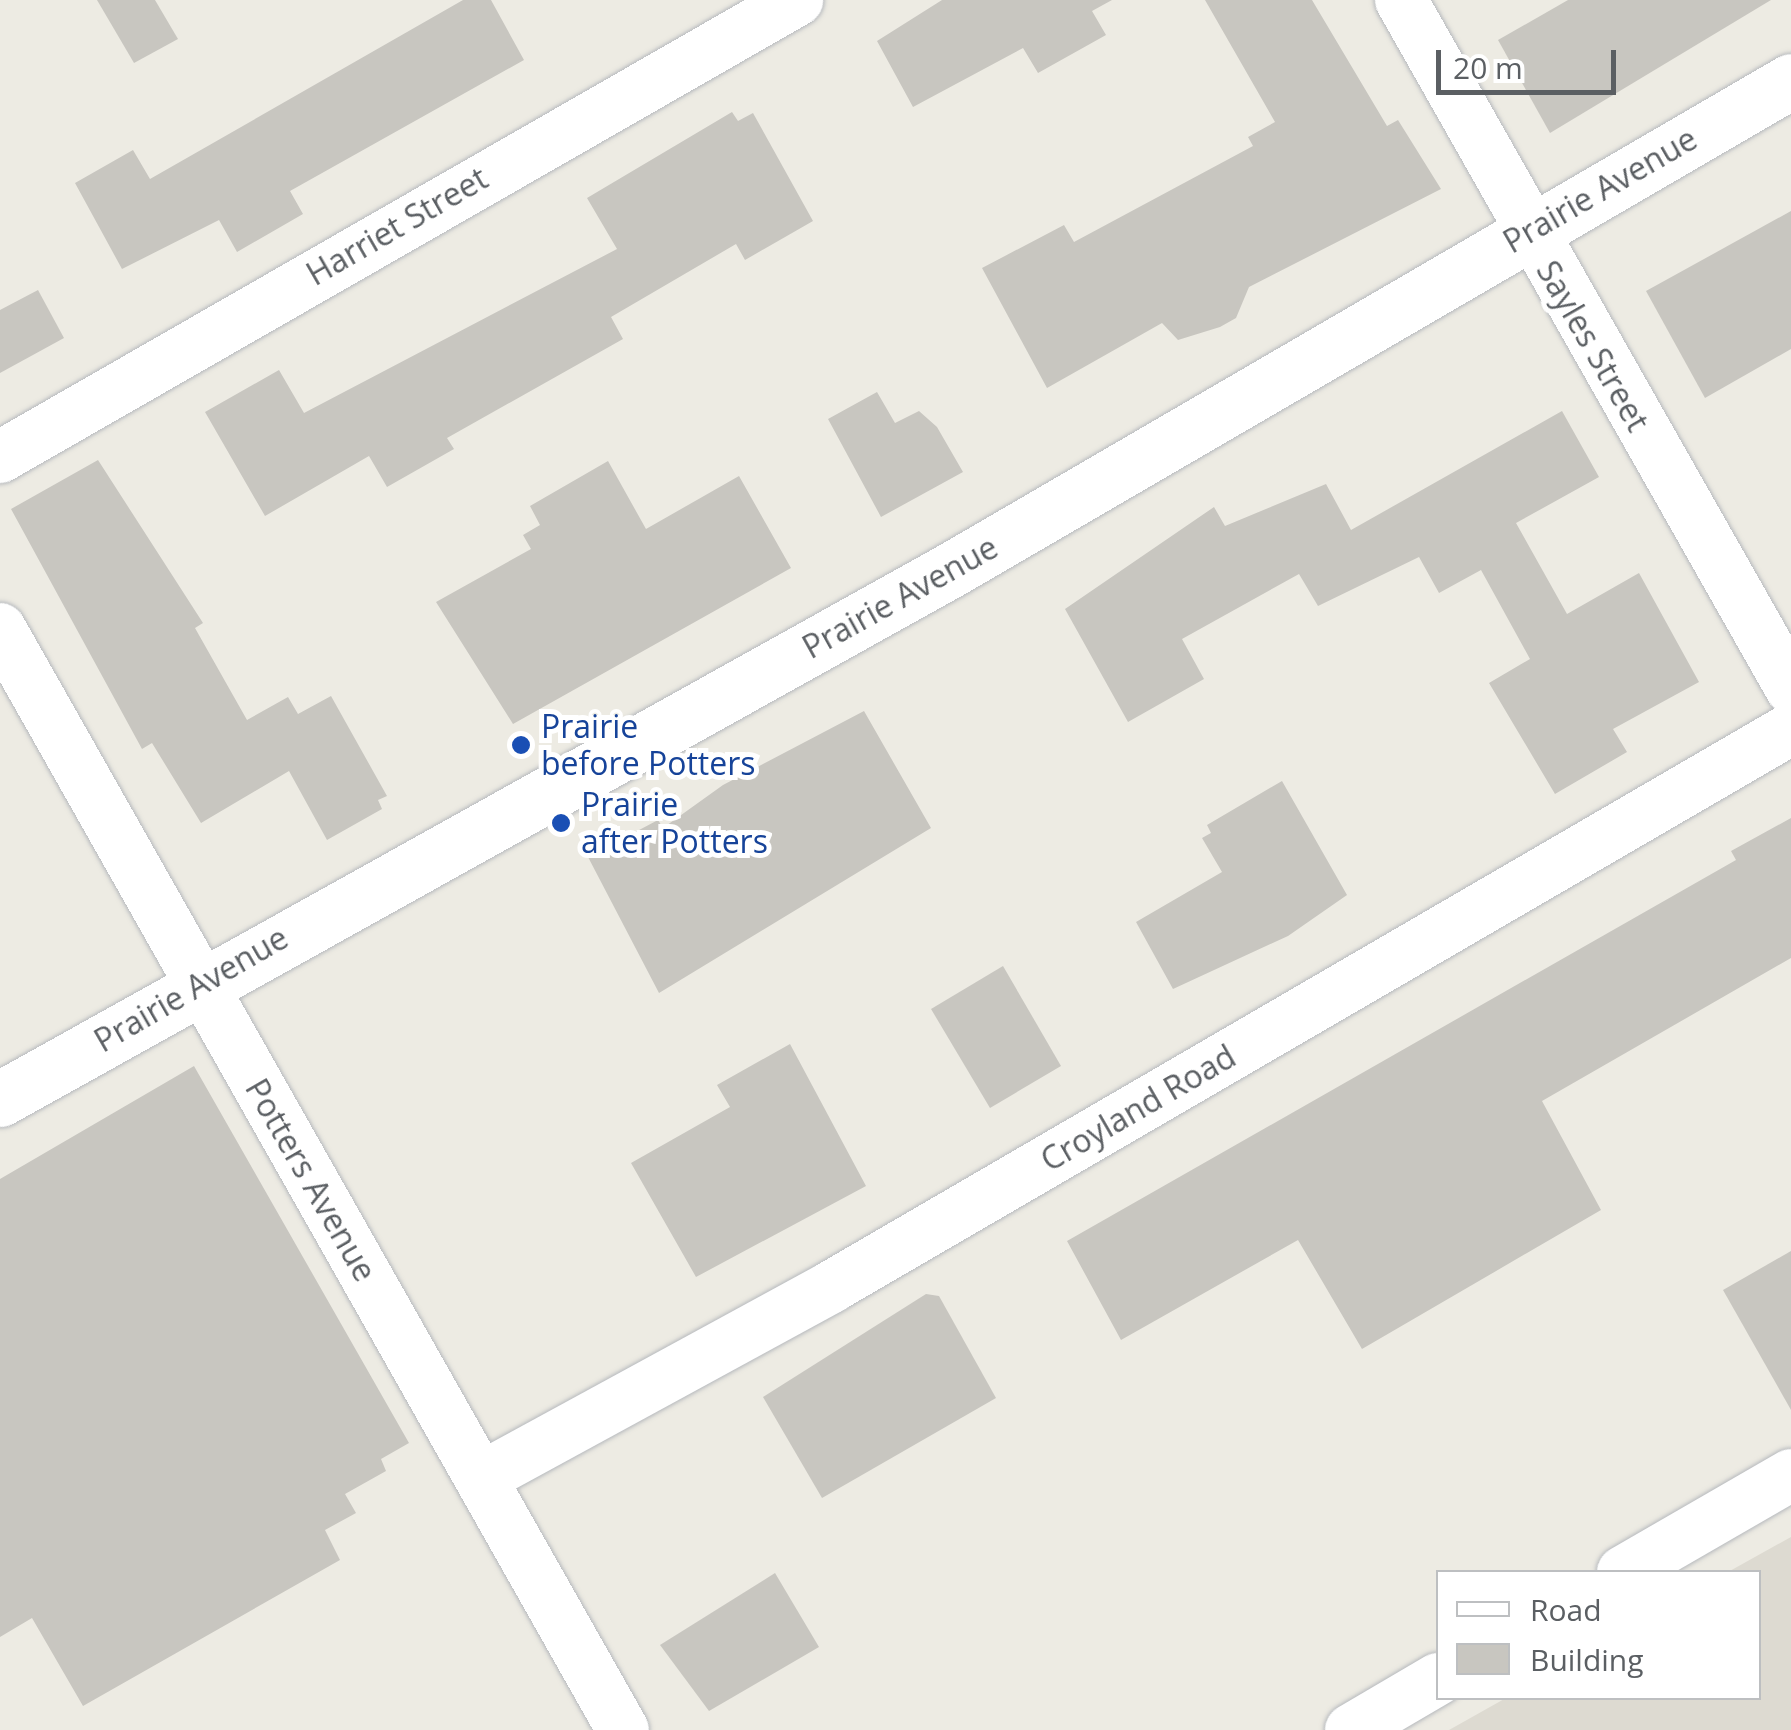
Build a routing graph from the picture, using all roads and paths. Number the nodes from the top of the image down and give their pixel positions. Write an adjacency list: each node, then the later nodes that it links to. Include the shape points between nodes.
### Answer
1 (797, 0): 5 (street, Harriet Street)
2 (1402, 0): 4 (street, Sayles Street)
3 (1791, 81): 4 (street, Prairie Avenue)
4 (1527, 231): 7 (street, Sayles Street); 9 (street, Prairie Avenue, via 954,568)
5 (0, 457)
6 (0, 629): 9 (street, Potters Avenue)
7 (1791, 688)
8 (1791, 730): 12 (street, Croyland Road, via 831,1287)
9 (199, 983): 10 (street, Prairie Avenue); 12 (street, Potters Avenue)
10 (0, 1099)
11 (1791, 1475): 13 (street)
12 (481, 1478): 15 (street, Potters Avenue)
13 (1626, 1570)
14 (1436, 1680): 16 (street)
15 (622, 1730)
16 (1351, 1730)

